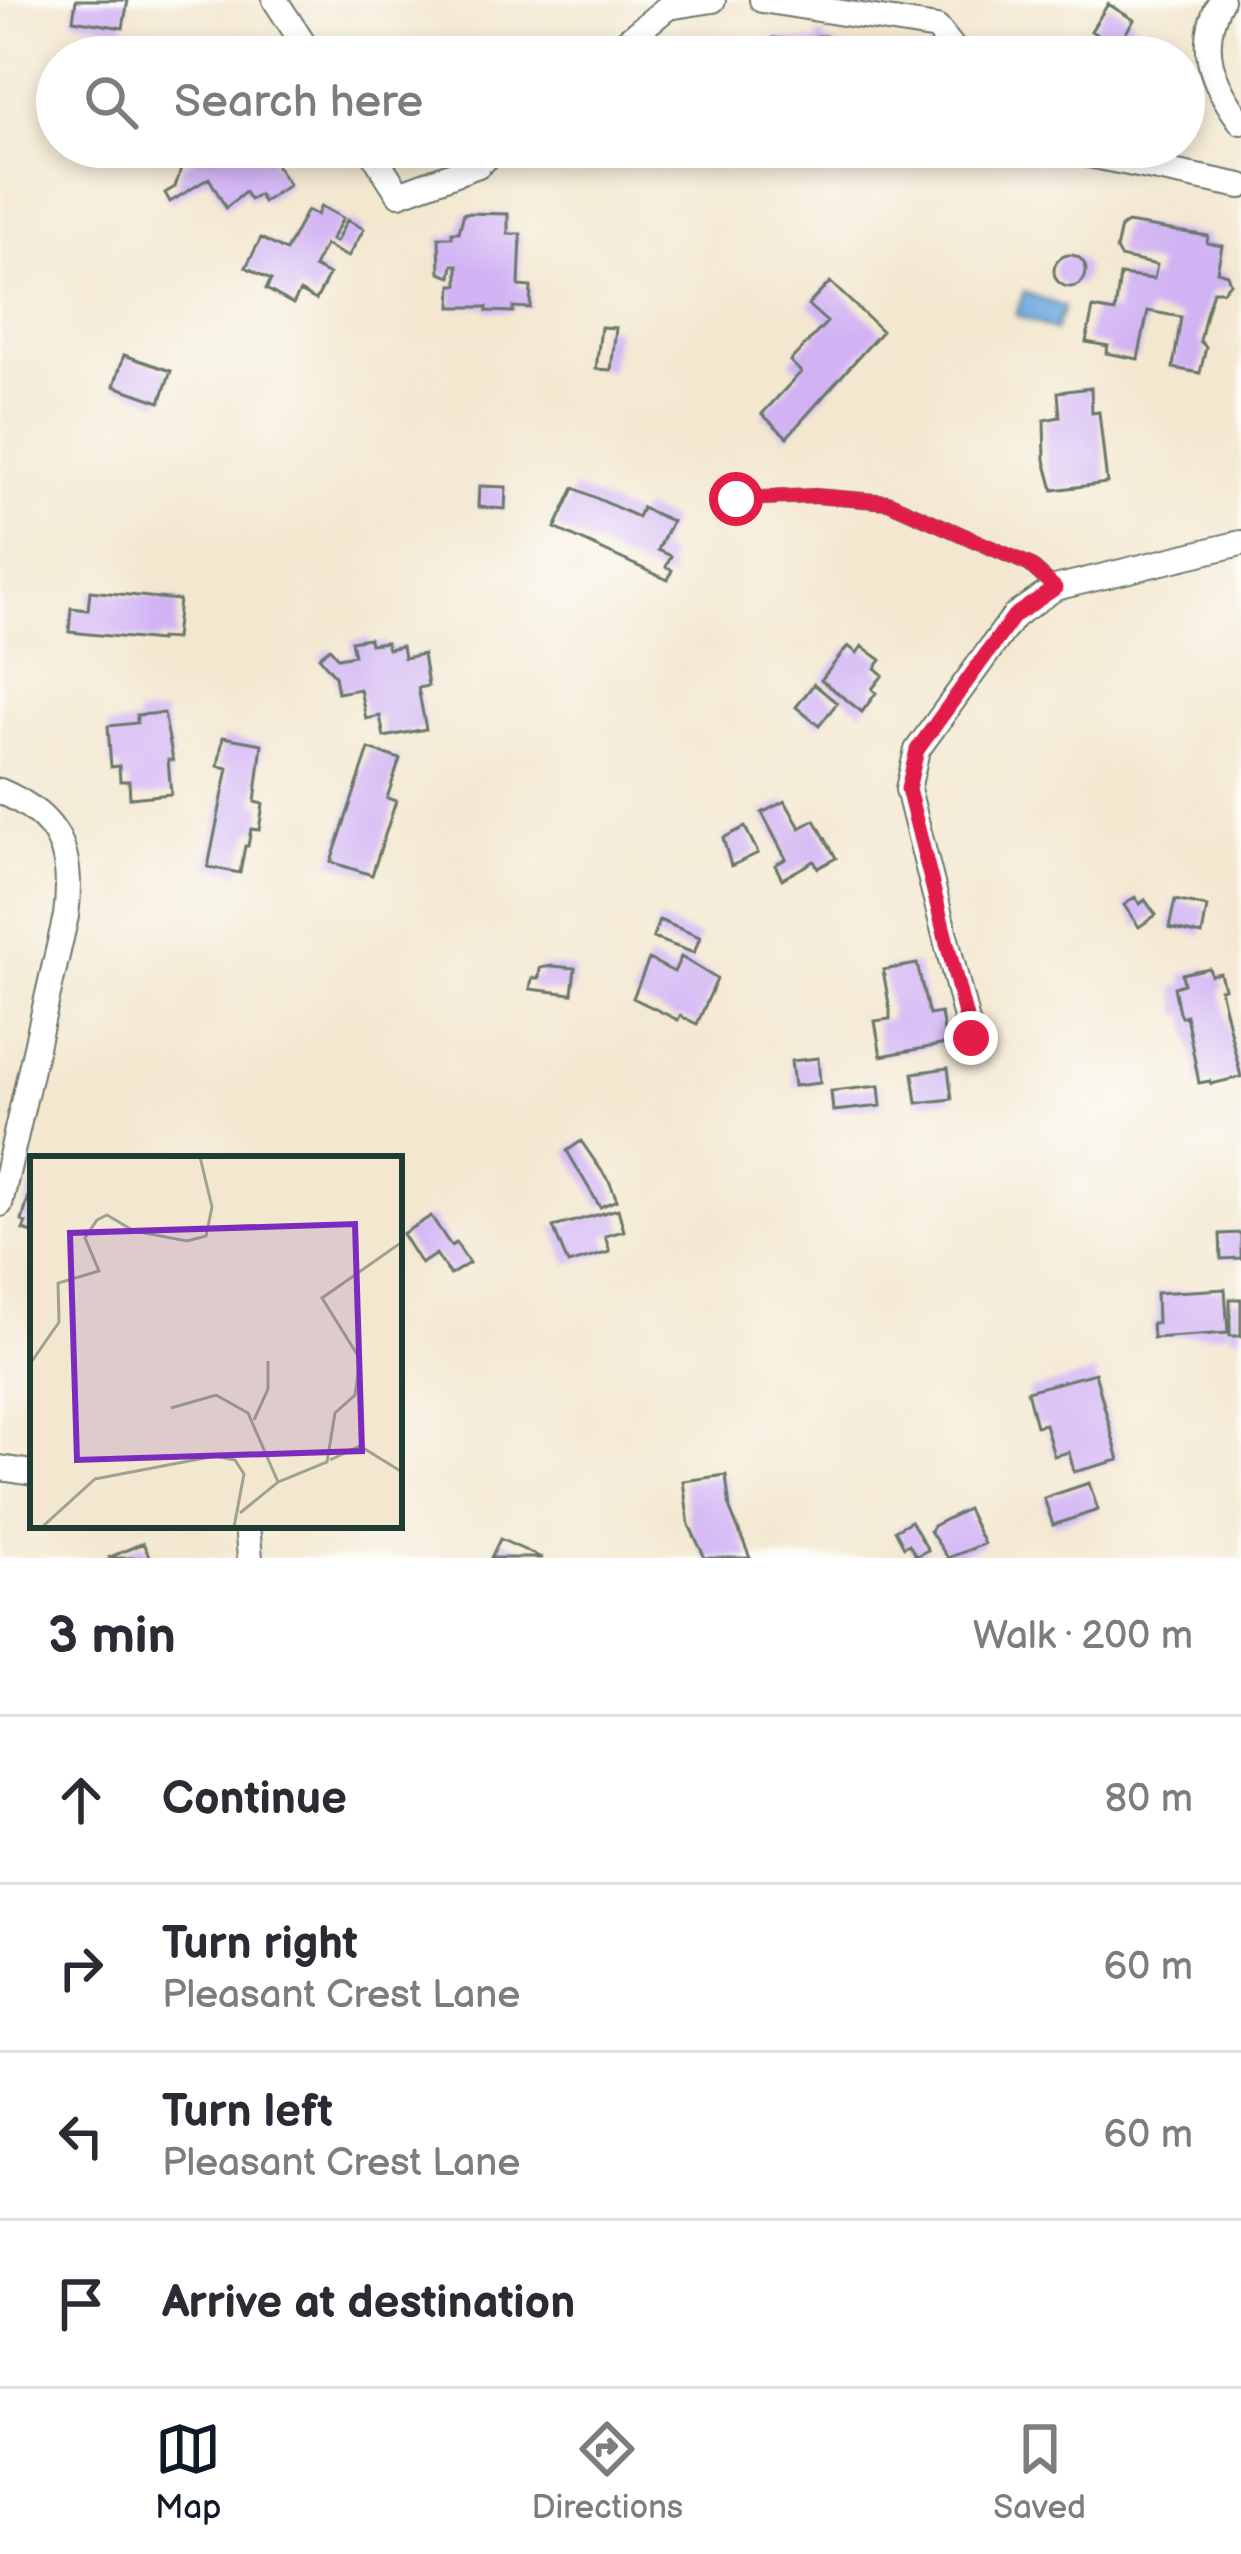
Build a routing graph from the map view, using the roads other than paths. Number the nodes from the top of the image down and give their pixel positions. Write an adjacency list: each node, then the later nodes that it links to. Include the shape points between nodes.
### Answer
1 (275, 0): 5 (street)
2 (713, 0): 6 (street, via 668,7)
3 (762, 0): 7 (street, via 937,28)
4 (1221, 0): 8 (street, via 1206,56)
5 (298, 36)
6 (633, 36)
7 (944, 36)
8 (1241, 122)
9 (382, 168): 10 (street, via 399,194)
10 (470, 168)
11 (1153, 168): 12 (street)
12 (1241, 186)
13 (736, 499): 15 (lane, via 888,502 1030,565)
14 (1241, 543): 15 (street)
15 (1055, 588): 17 (street, via 1014,616 917,750 908,789)
16 (0, 791): 18 (street, via 42,815 69,869 66,916)
17 (971, 1038)
18 (0, 1204)
19 (0, 1468): 20 (street)
20 (30, 1473)
21 (247, 1528): 22 (street)
22 (250, 1558)

